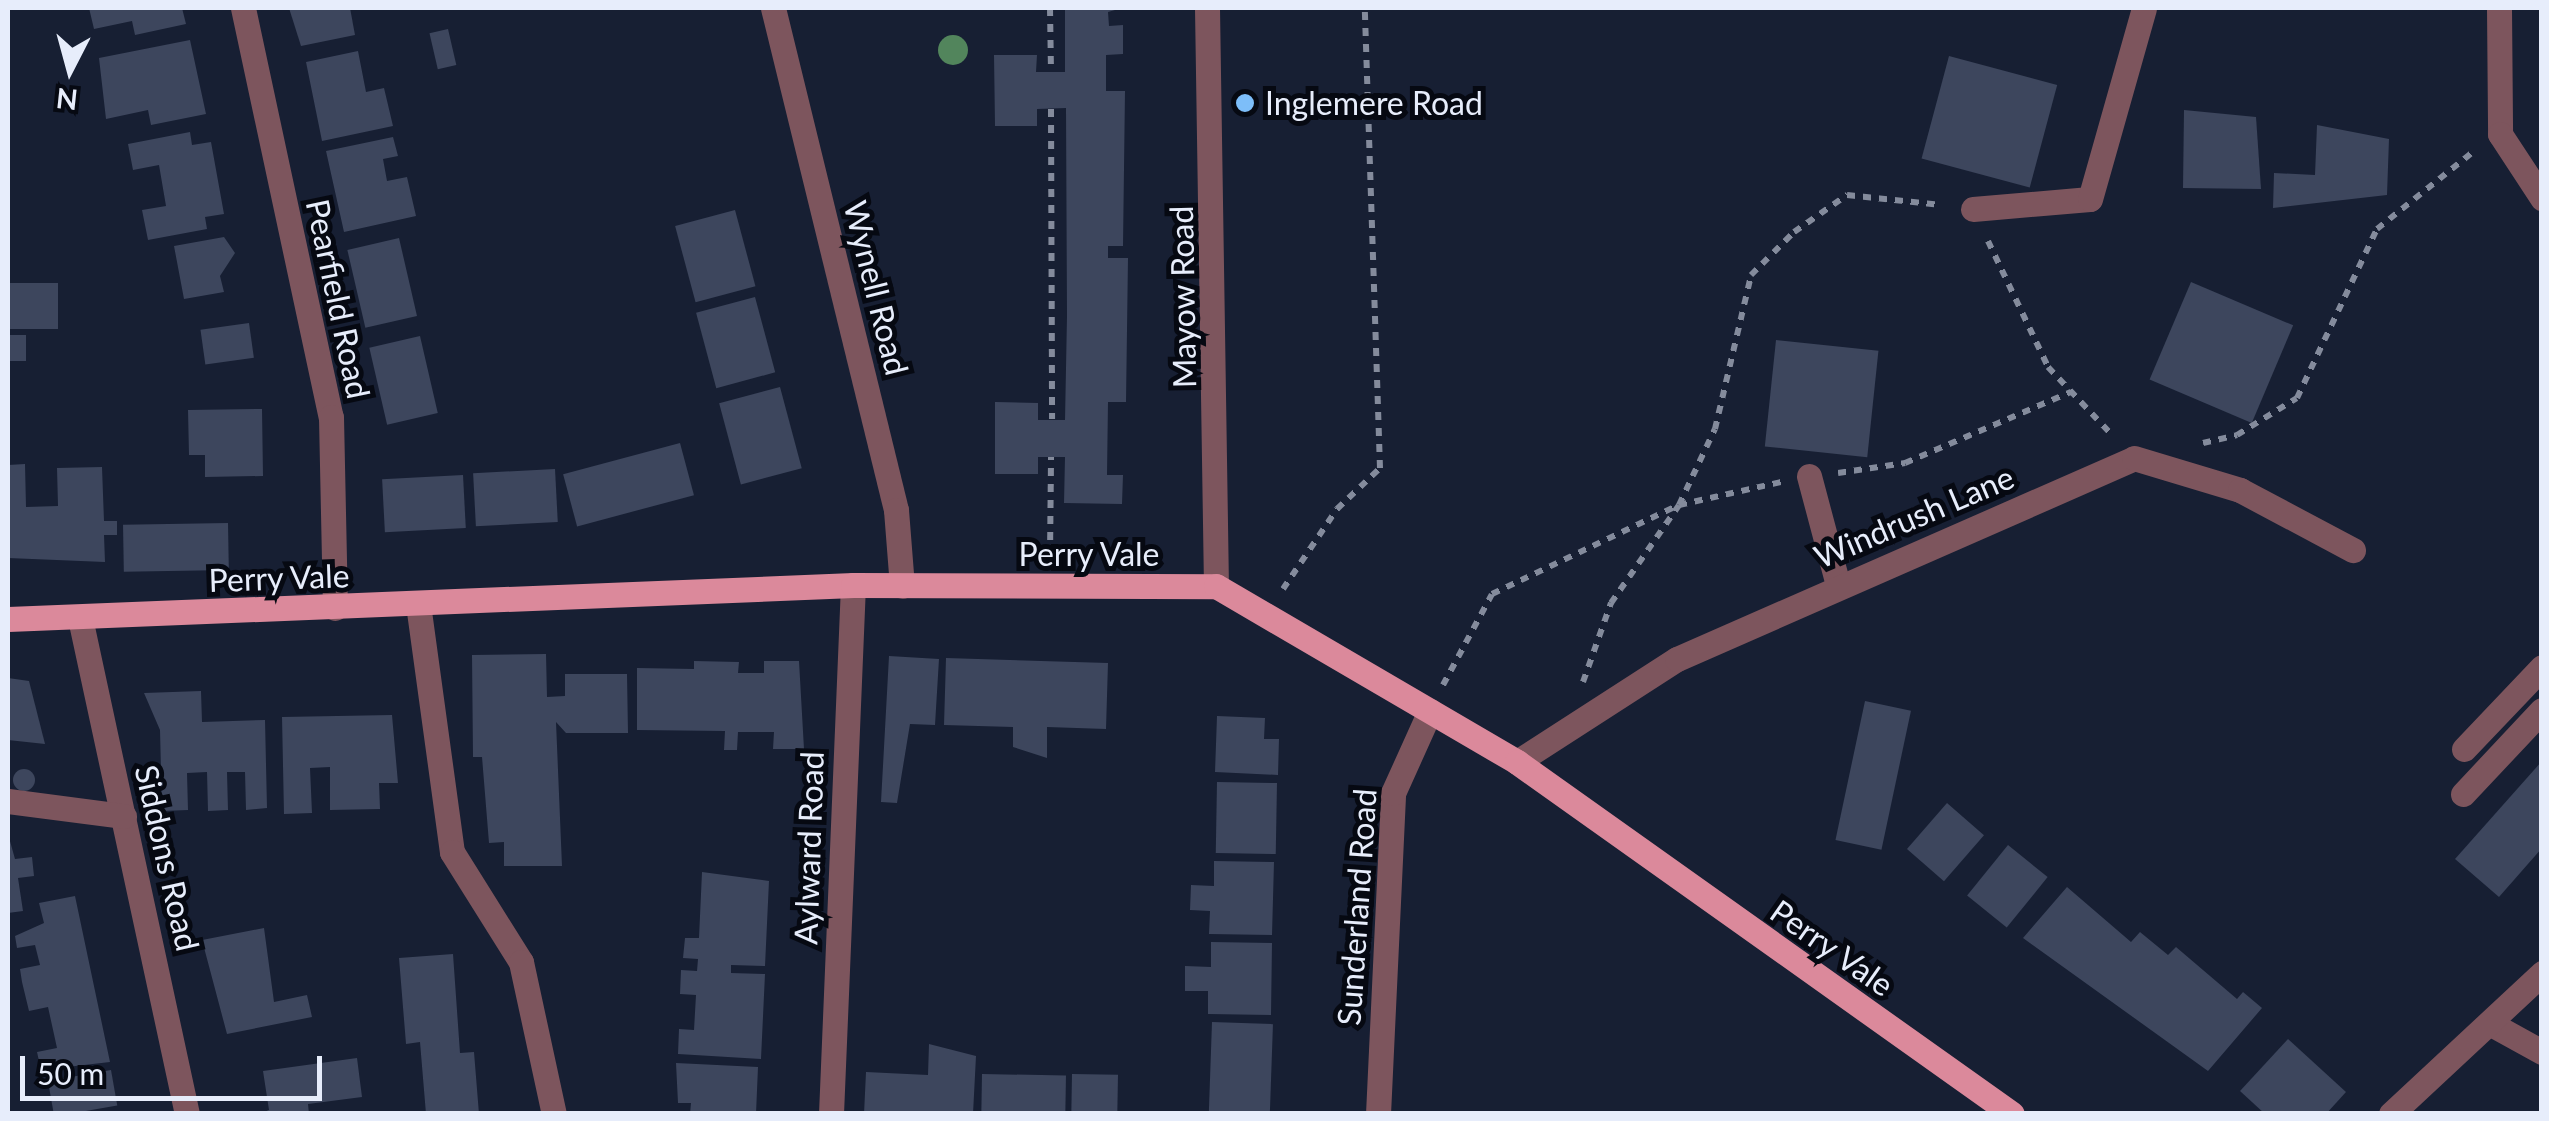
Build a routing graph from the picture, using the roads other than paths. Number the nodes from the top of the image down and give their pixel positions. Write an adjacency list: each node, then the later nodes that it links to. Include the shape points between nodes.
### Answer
1 (243, 8): 15 (street, Pearfield Road, via 331,417)
2 (772, 8): 12 (street, Wynell Road, via 896,510)
3 (1207, 8): 13 (street, Mayow Road)
4 (2144, 8): 7 (street, via 2090,199)
5 (2499, 8): 6 (street, via 2500,134)
6 (2542, 198)
7 (1973, 208)
8 (1809, 476): 11 (street)
9 (2353, 550): 11 (street, Windrush Lane, via 2240,490 2134,458)
10 (852, 585): 12 (main road, Perry Vale); 14 (main road, Perry Vale); 31 (street, Aylward Road)
11 (1838, 585): 22 (street, Windrush Lane, via 1676,660)
12 (902, 586): 13 (main road, Perry Vale)
13 (1216, 586): 20 (main road, Perry Vale, via 1268,610)
14 (418, 604): 15 (main road, Perry Vale); 30 (street, via 452,852 522,962)
15 (335, 608): 17 (main road, Perry Vale)
16 (8, 618): 17 (main road, Perry Vale)
17 (80, 618): 25 (street, Siddons Road)
18 (2542, 667): 21 (street)
19 (2542, 710): 23 (street)
20 (1430, 711): 22 (main road, Perry Vale); 32 (street, Sunderland Road, via 1394,794)
21 (2464, 749)
22 (1517, 762): 33 (main road, Perry Vale)
23 (2463, 794)
24 (8, 801): 25 (street)
25 (124, 816): 29 (street, Siddons Road)
26 (2542, 974): 27 (street)
27 (2493, 1025): 28 (street); 34 (street)
28 (2542, 1052)
29 (187, 1114)
30 (554, 1114)
31 (831, 1114)
32 (1378, 1114)
33 (2012, 1114)
34 (2390, 1114)

